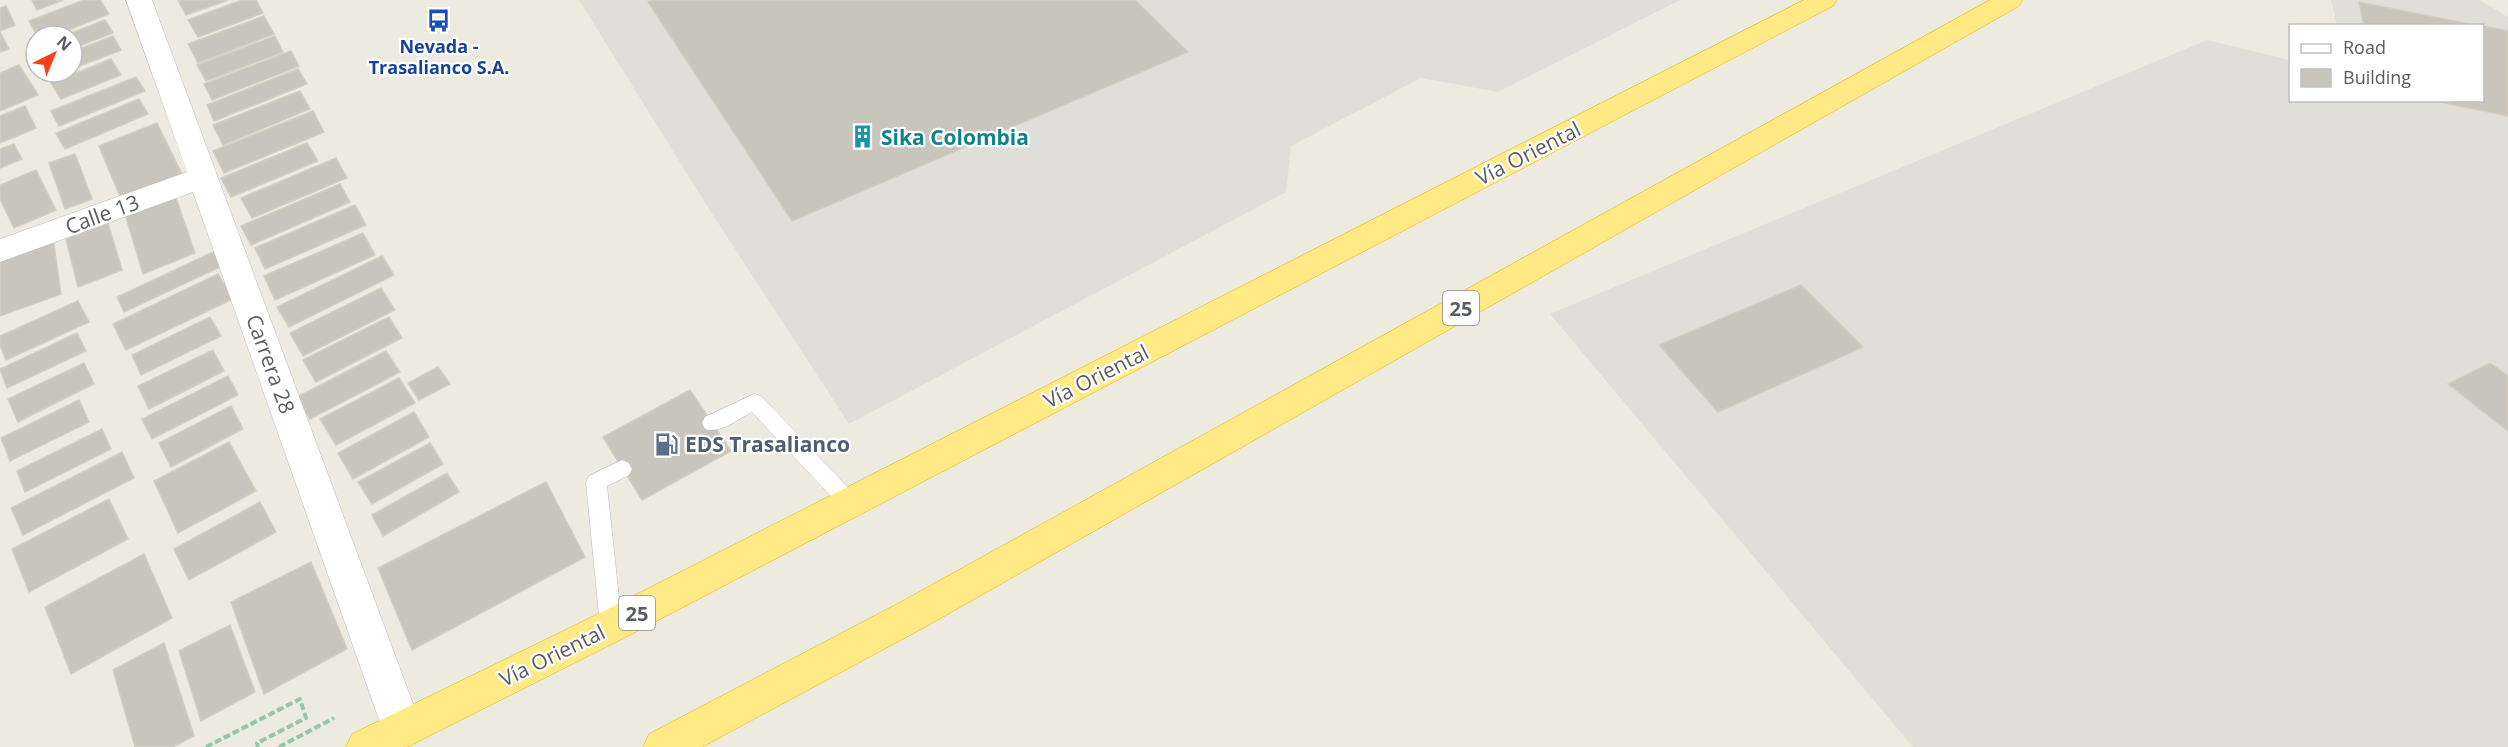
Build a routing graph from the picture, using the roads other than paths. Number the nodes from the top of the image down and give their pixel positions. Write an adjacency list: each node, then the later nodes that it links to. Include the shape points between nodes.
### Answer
1 (139, 0): 4 (street, Carrera 28)
2 (1824, 0): 8 (highway, Vía Oriental / 25)
3 (2010, 0): 12 (highway, 25, via 922,609)
4 (203, 177): 5 (street, Calle 13); 10 (street, Carrera 28)
5 (0, 251)
6 (712, 423): 8 (lane, via 754,402)
7 (622, 469): 9 (lane, via 596,482)
8 (850, 503): 9 (highway, Vía Oriental / 25)
9 (611, 626): 10 (highway, Vía Oriental / 25)
10 (402, 728): 11 (highway, Vía Oriental / 25)
11 (366, 747)
12 (663, 747)

